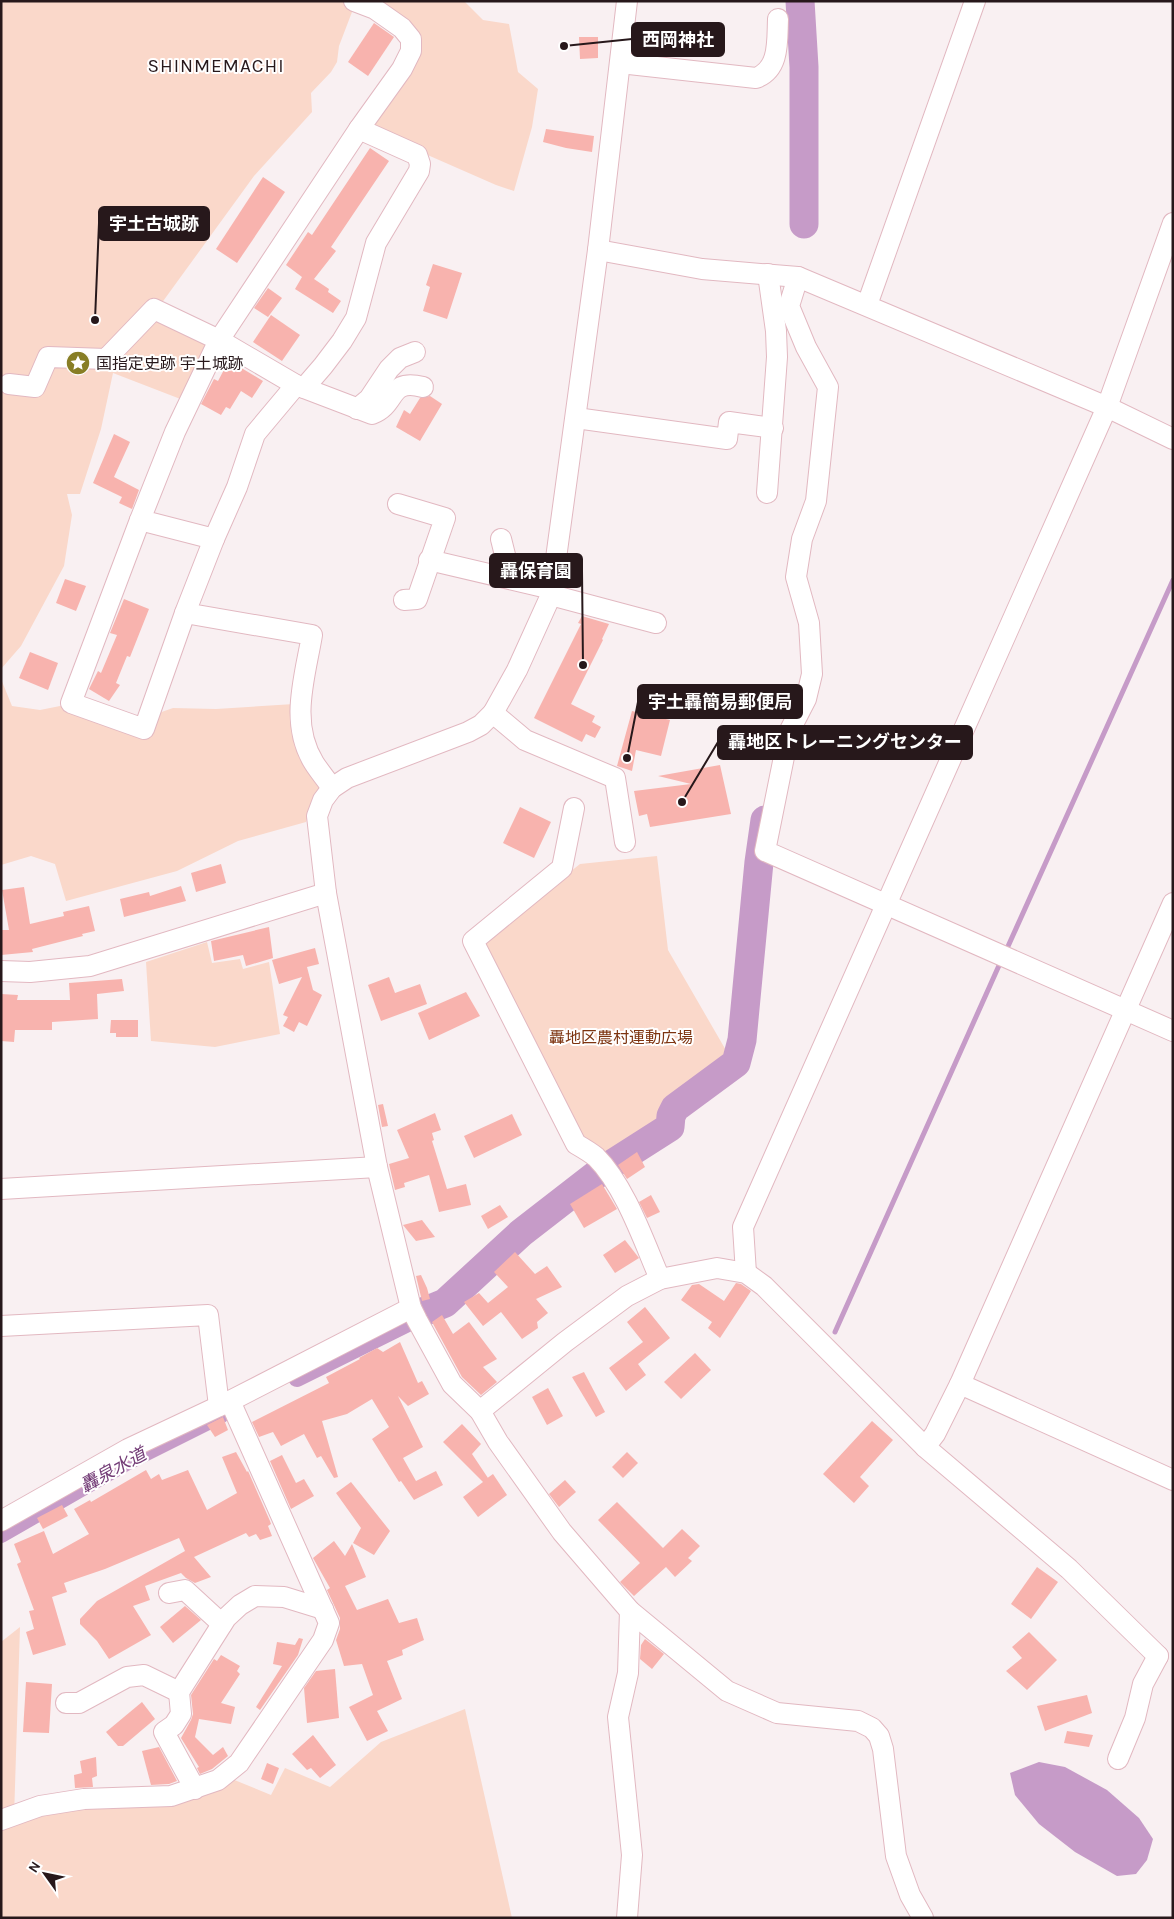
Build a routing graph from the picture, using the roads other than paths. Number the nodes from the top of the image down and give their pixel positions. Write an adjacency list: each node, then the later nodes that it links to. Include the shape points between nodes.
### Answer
1 (354, 1): 6 (street, via 375,9 402,28 411,39 411,52 402,69)
2 (627, 1): 5 (street)
3 (976, 1): 11 (street)
4 (778, 19): 5 (street, via 773,64 765,74 756,78)
5 (620, 63): 8 (street)
6 (359, 129): 12 (street); 15 (street, via 417,155 419,171 376,243 356,318 342,341)
7 (1173, 222): 17 (street)
8 (598, 250): 9 (street, via 702,269); 19 (street)
9 (768, 274): 10 (street); 20 (street, via 777,357)
10 (798, 277): 11 (street); 39 (street, via 789,306 828,388 816,501 802,540 796,577 809,623 812,674 806,699 789,732 764,851)
11 (867, 305): 17 (street)
12 (219, 340): 14 (street, via 154,309 106,359 48,357 35,387); 15 (street); 24 (street, via 175,432)
13 (415, 352): 18 (street, via 400,358 369,399)
14 (8, 384)
15 (300, 386): 18 (street); 26 (street, via 255,434 237,487)
16 (423, 387): 18 (street, via 409,384 398,389 382,410 372,414)
17 (1107, 407): 21 (street); 39 (street)
18 (357, 409)
19 (576, 418): 20 (street, via 727,439 729,422); 29 (street)
20 (773, 428): 22 (street)
21 (1173, 439)
22 (767, 493)
23 (398, 504): 27 (street, via 445,518)
24 (140, 520): 26 (street); 31 (street, via 71,703 144,729)
25 (501, 538): 28 (street)
26 (214, 539): 31 (street)
27 (429, 560): 28 (street); 30 (street, via 417,599)
28 (511, 579): 29 (street)
29 (551, 592): 32 (street); 33 (street, via 517,670)
30 (404, 600)
31 (185, 613): 34 (street, via 312,635 299,705 302,736 313,762)
32 (656, 623)
33 (493, 713): 34 (street, via 468,732 346,778); 36 (street, via 525,740 615,778)
34 (332, 788): 37 (street, via 317,816)
35 (574, 808): 46 (street, via 562,868 473,941 576,1144 595,1156 632,1211)
36 (625, 842)
37 (326, 893): 40 (street, via 90,966 30,972); 43 (street)
38 (1173, 903): 41 (street)
39 (886, 906): 41 (street); 45 (street, via 743,1227)
40 (1, 971)
41 (1125, 1010): 42 (street); 49 (street)
42 (1173, 1031)
43 (377, 1167): 44 (street); 47 (street)
44 (1, 1189)
45 (746, 1273): 46 (street, via 717,1268); 52 (street, via 764,1286)
46 (660, 1279): 51 (street, via 627,1296)
47 (411, 1308): 50 (street); 51 (street, via 452,1384)
48 (1, 1326): 50 (street, via 208,1315)
49 (960, 1384): 52 (street); 53 (street)
50 (225, 1404): 54 (street, via 128,1450); 56 (street)
51 (480, 1412): 57 (street, via 562,1532)
52 (925, 1447): 59 (street, via 1069,1569)
53 (1173, 1480)
54 (1, 1521)
55 (170, 1593): 58 (street, via 185,1590)
56 (322, 1609): 58 (street, via 284,1597 255,1596 240,1604); 63 (street, via 329,1623 323,1640 239,1763 218,1780)
57 (630, 1611): 65 (street, via 628,1673 618,1717 632,1855); 66 (street, via 727,1691 777,1713 858,1721 872,1728 883,1749 896,1856)
58 (222, 1624): 60 (street)
59 (1165, 1656): 62 (street, via 1143,1684 1135,1718)
60 (179, 1692): 61 (street, via 144,1675 127,1677 79,1703); 63 (street, via 181,1714 174,1726 164,1732)
61 (66, 1703)
62 (1118, 1759)
63 (195, 1789): 64 (street, via 171,1796 84,1799 40,1806)
64 (1, 1820)
65 (627, 1918)
66 (922, 1918)

